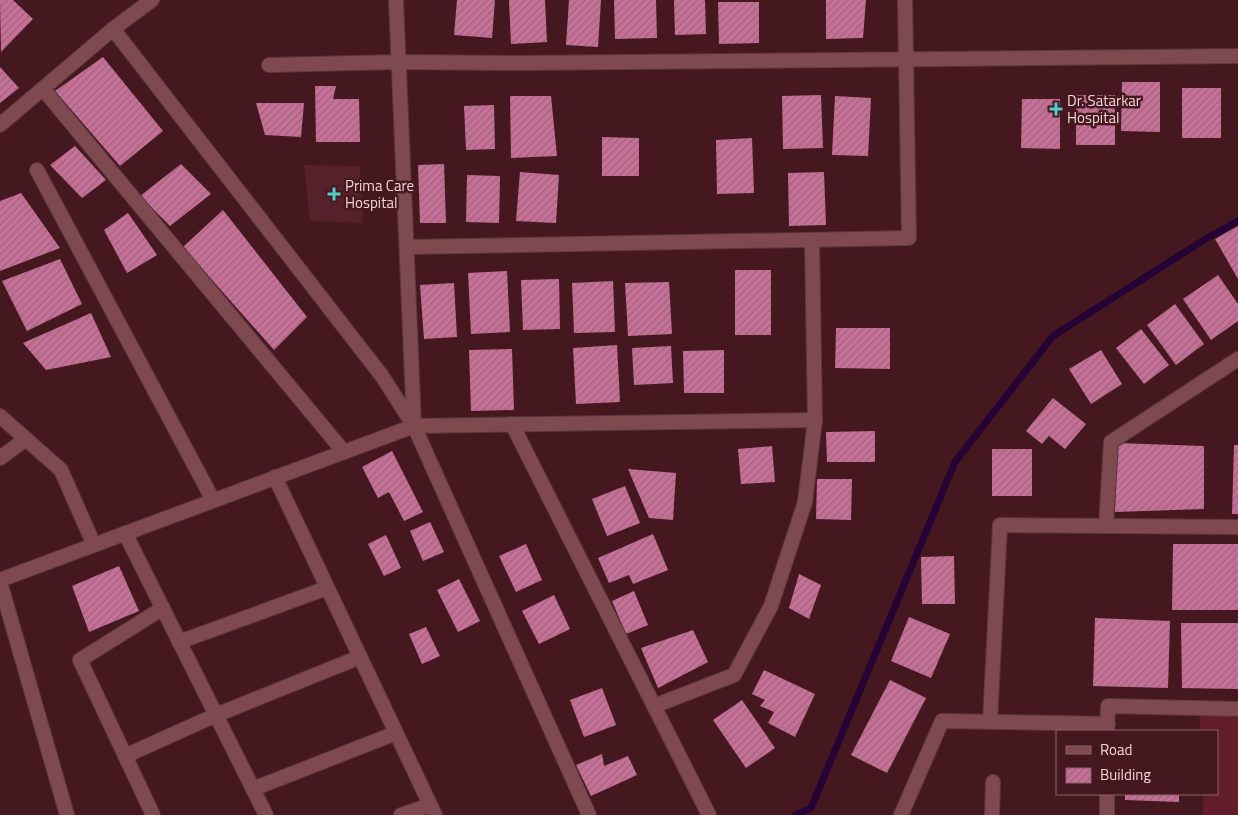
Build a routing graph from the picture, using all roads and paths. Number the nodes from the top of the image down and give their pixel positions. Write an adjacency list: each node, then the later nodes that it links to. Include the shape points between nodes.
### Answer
1 (152, 0): 4 (street)
2 (396, 0): 7 (street)
3 (904, 0): 6 (street)
4 (113, 29): 9 (street); 18 (street, via 382,376)
5 (1238, 56): 6 (street)
6 (906, 59): 7 (street); 12 (street, via 909,238)
7 (399, 62): 8 (street); 13 (street)
8 (269, 65)
9 (43, 89): 10 (street); 20 (street)
10 (0, 125)
11 (37, 170): 23 (street)
12 (812, 240): 13 (street); 16 (street)
13 (407, 247): 18 (street)
14 (1238, 358): 24 (street, via 1111,442)
15 (0, 416): 19 (street)
16 (815, 420): 17 (street); 33 (street, via 805,502 771,606 734,675)
17 (512, 424): 18 (street); 33 (street)
18 (414, 426): 20 (street); 48 (street)
19 (26, 439): 21 (street); 27 (street, via 60,470)
20 (344, 452): 22 (street)
21 (0, 458)
22 (275, 477): 23 (street); 29 (street)
23 (213, 500): 26 (street)
24 (1106, 526): 25 (street); 36 (street, via 1000,525)
25 (1238, 527)
26 (125, 533): 27 (street); 30 (street)
27 (94, 545): 28 (street)
28 (0, 581): 44 (street)
29 (327, 588): 31 (street); 32 (street)
30 (163, 608): 31 (street); 39 (street, via 80,660)
31 (180, 642): 35 (street)
32 (360, 657): 35 (street); 38 (street)
33 (654, 706): 49 (street)
34 (1238, 709): 37 (street, via 1108,706)
35 (216, 715): 39 (street); 41 (street)
36 (990, 722): 37 (street); 50 (street, via 942,721)
37 (1108, 728)
38 (396, 733): 41 (street); 43 (street)
39 (125, 756): 45 (street)
40 (993, 782): 51 (street)
41 (253, 789): 46 (street)
42 (1107, 795): 52 (street)
43 (432, 810): 47 (street)
44 (67, 815)
45 (154, 815)
46 (266, 815)
47 (401, 815)
48 (589, 815)
49 (709, 815)
50 (901, 815)
51 (992, 815)
52 (1107, 815)

